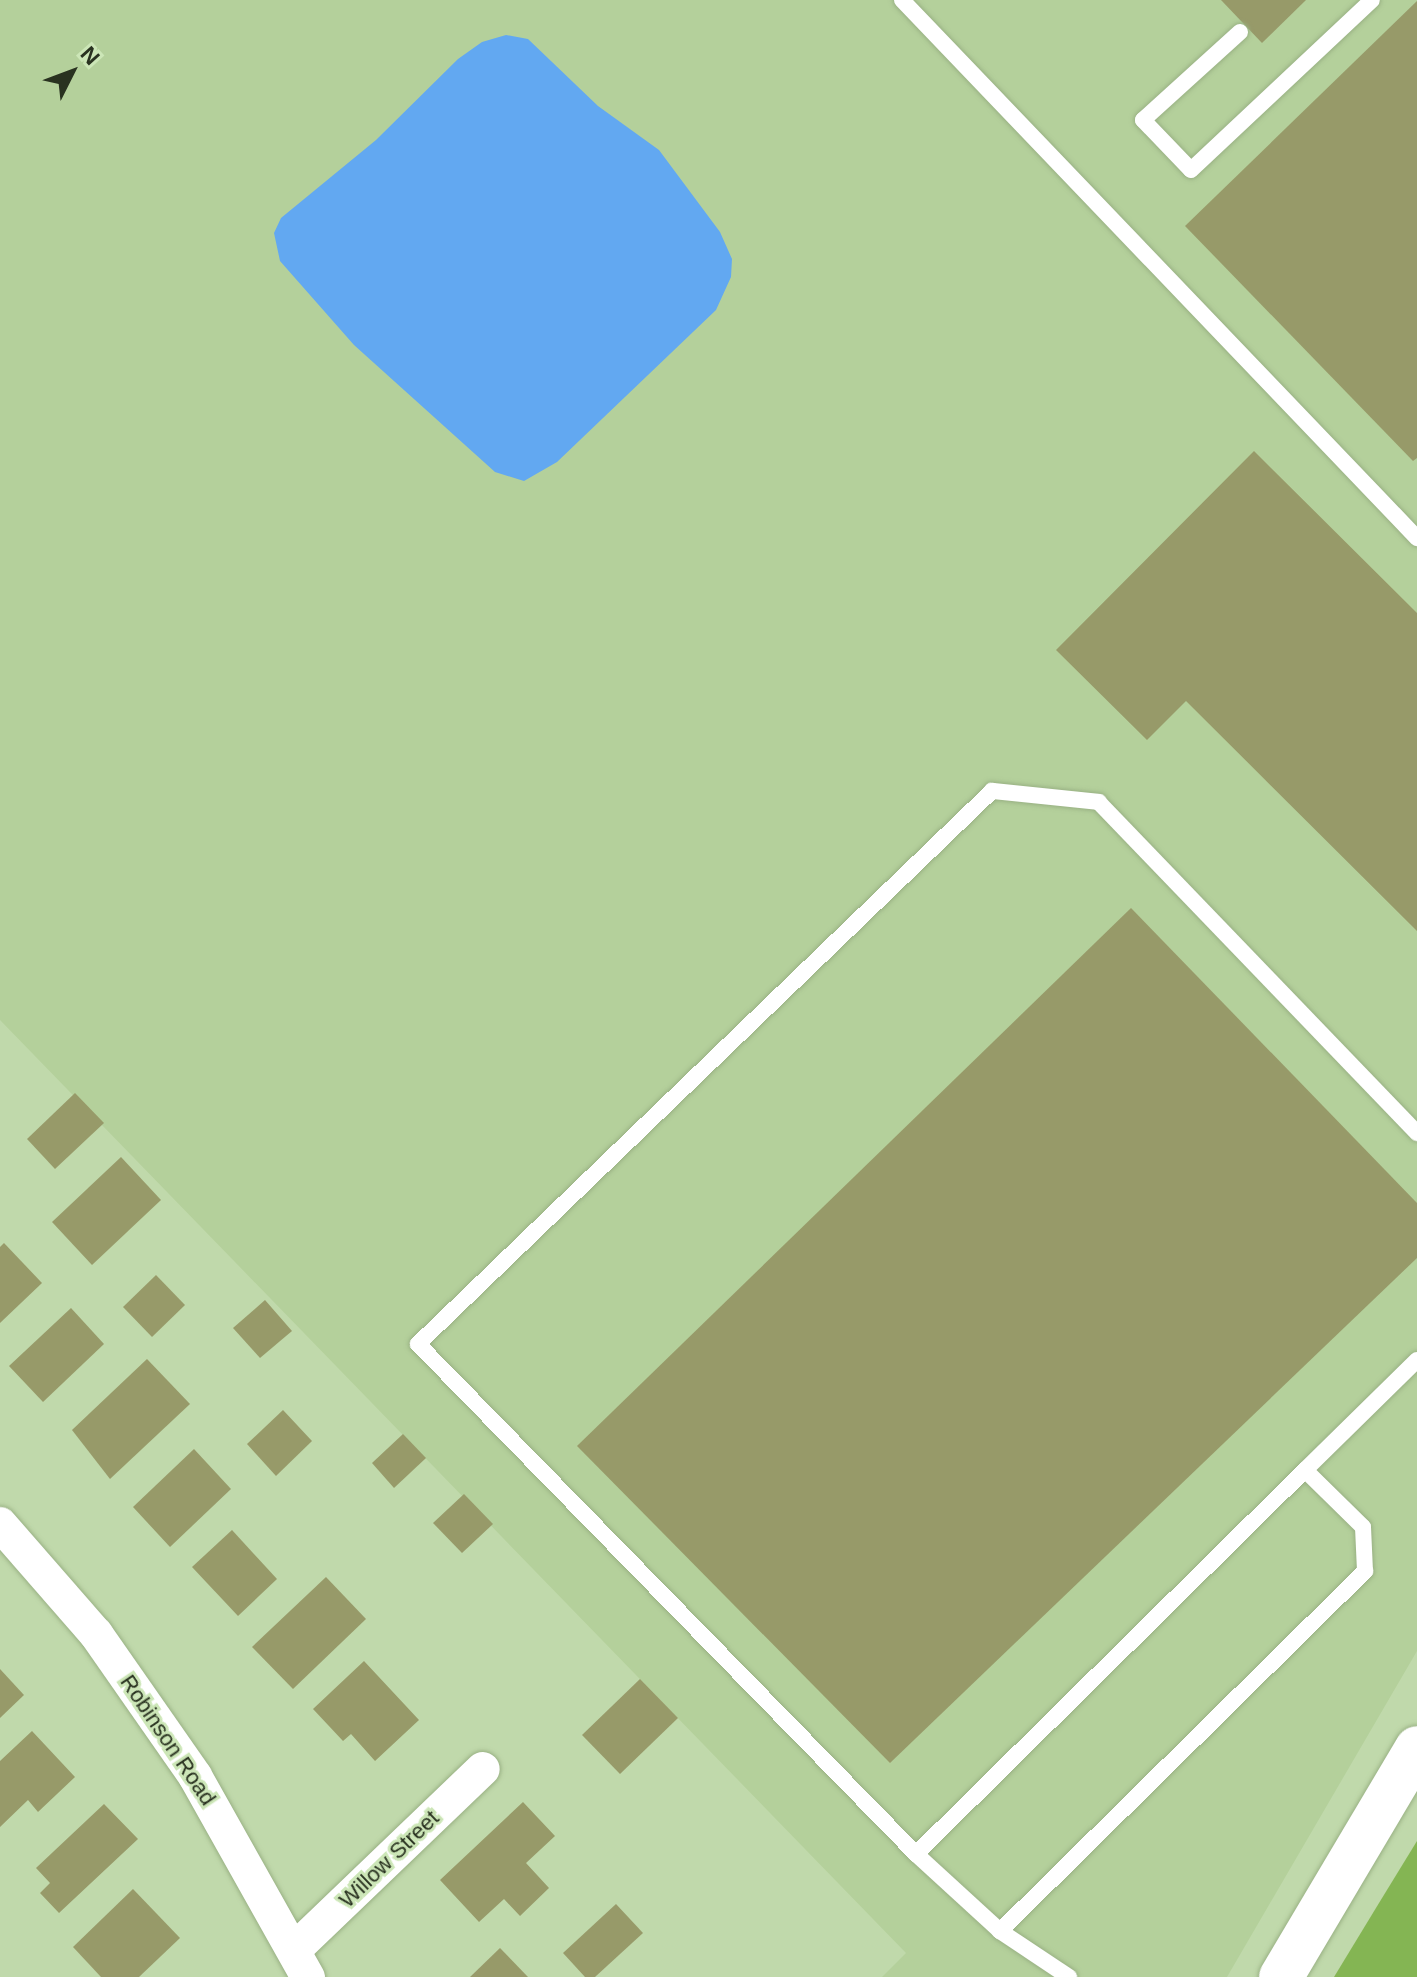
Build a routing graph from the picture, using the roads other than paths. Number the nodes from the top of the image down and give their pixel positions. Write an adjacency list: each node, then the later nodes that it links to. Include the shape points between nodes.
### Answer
1 (902, 0): 4 (lane)
2 (1372, 0): 3 (lane, via 1191,170 1143,120)
3 (1240, 32)
4 (1417, 538)
5 (1417, 1133): 11 (lane, via 1099,802 992,791 418,1344)
6 (1417, 1360): 7 (lane)
7 (1305, 1470): 11 (lane); 12 (lane, via 1363,1527 1365,1571)
8 (0, 1524): 13 (street, Robinson Road, via 96,1634 177,1750)
9 (1417, 1748): 15 (main road)
10 (483, 1769): 13 (street, Willow Street)
11 (916, 1854): 12 (lane)
12 (1000, 1931): 14 (lane)
13 (301, 1963)
14 (1069, 1977)
15 (1281, 1977)

